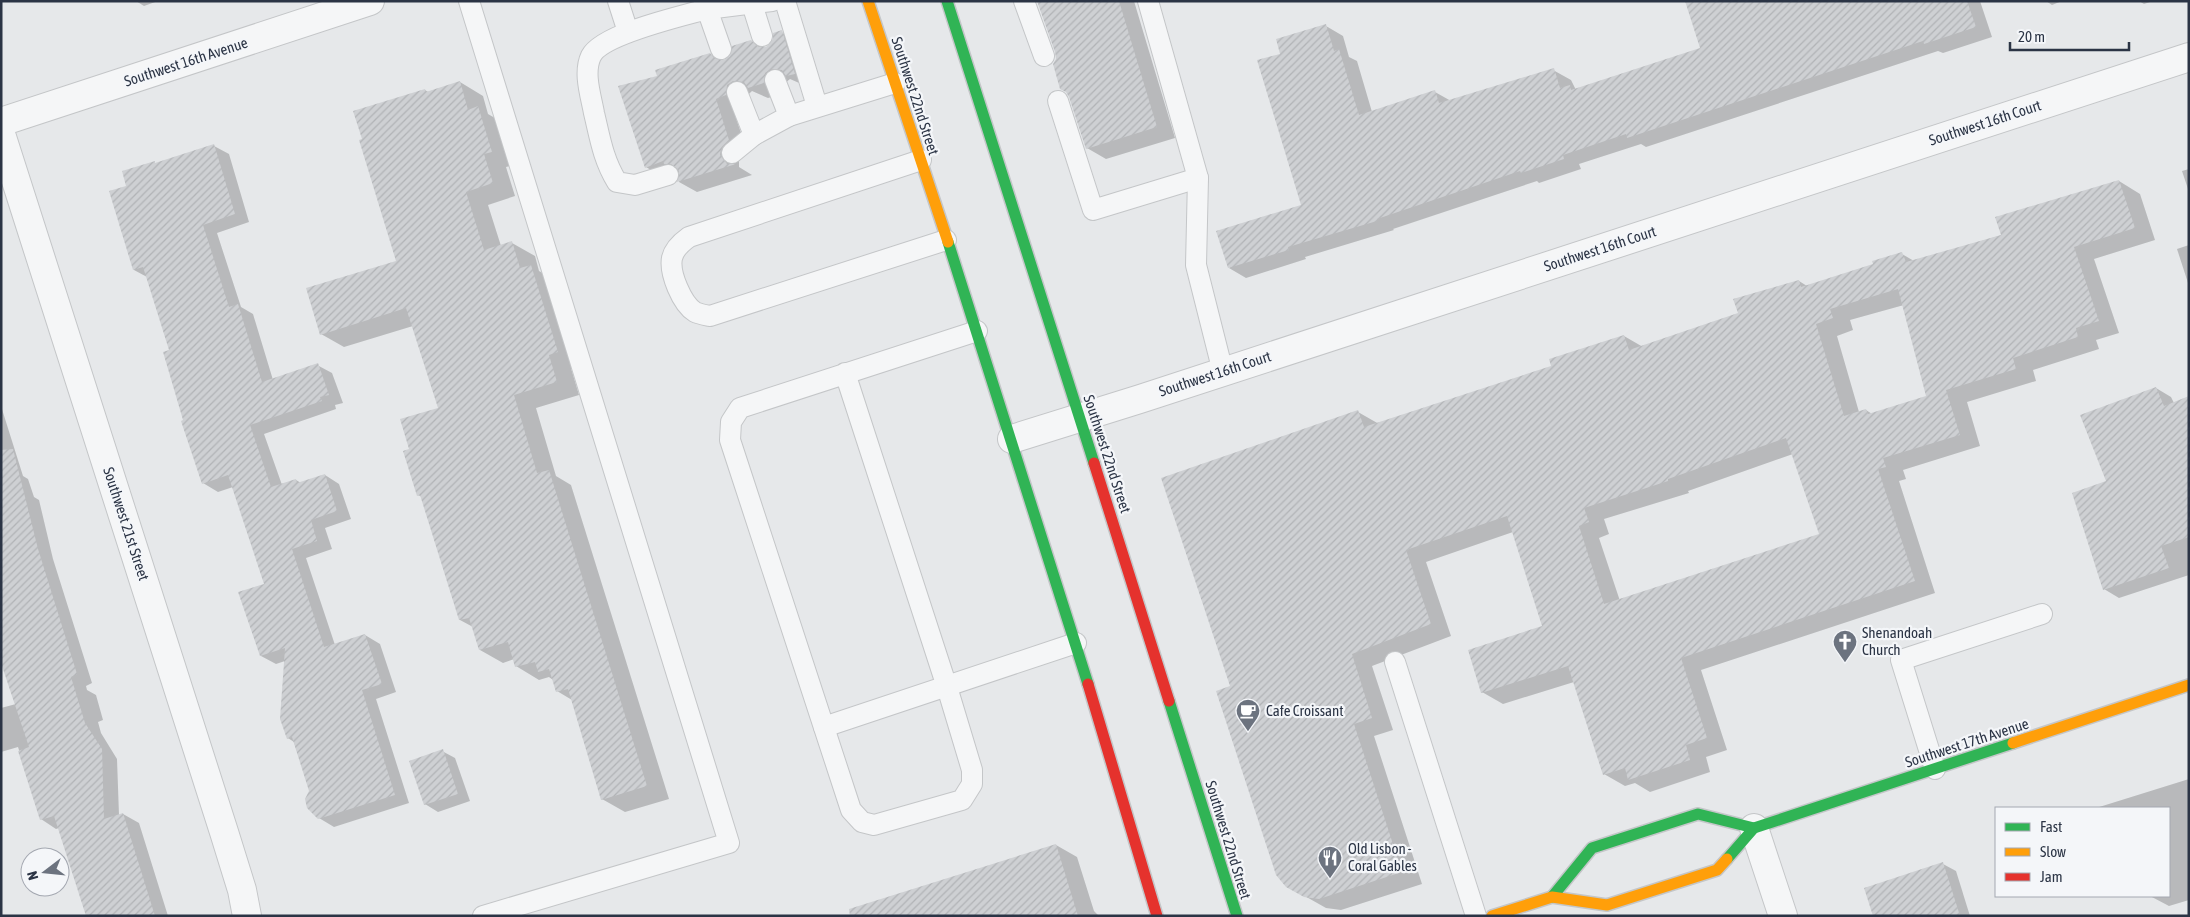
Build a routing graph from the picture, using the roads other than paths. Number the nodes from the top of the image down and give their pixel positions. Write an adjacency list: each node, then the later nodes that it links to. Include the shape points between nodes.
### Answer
1 (370, 1): 23 (street, Southwest 16th Avenue)
2 (469, 1): 46 (lane, via 728,843)
3 (618, 1): 12 (lane)
4 (772, 1): 10 (lane)
5 (785, 1): 21 (lane)
6 (868, 1): 18 (main road, Southwest 22nd Street)
7 (947, 1): 34 (main road, Southwest 22nd Street)
8 (1024, 1): 15 (lane)
9 (1148, 1): 29 (lane)
10 (752, 4): 11 (lane); 13 (lane)
11 (705, 5): 12 (lane); 14 (lane)
12 (628, 32): 28 (lane, via 595,50 590,59 588,84 606,164 617,182 634,185)
13 (762, 36)
14 (721, 50)
15 (1044, 56)
16 (2189, 57): 32 (street, Southwest 16th Court)
17 (775, 80): 22 (lane)
18 (895, 83): 21 (lane); 27 (main road, Southwest 22nd Street)
19 (737, 92): 25 (lane)
20 (1058, 101): 29 (lane, via 1093,210)
21 (817, 106): 22 (lane)
22 (789, 116): 25 (lane)
23 (1, 122)
24 (1, 134): 45 (street, Southwest 21st Street, via 227,840)
25 (754, 134): 26 (lane)
26 (732, 153)
27 (921, 160): 30 (main road, Southwest 22nd Street); 30 (lane, via 689,236 679,245 672,259 674,276 683,300 695,312 710,316)
28 (668, 175)
29 (1198, 178): 32 (lane, via 1196,265)
30 (946, 240): 31 (main road, Southwest 22nd Street)
31 (977, 331): 33 (lane); 35 (main road, Southwest 22nd Street)
32 (1223, 372): 34 (street, Southwest 16th Court)
33 (844, 373): 40 (lane); 41 (lane, via 740,408 731,422 730,440)
34 (1080, 418): 35 (street, Southwest 16th Court); 48 (main road, Southwest 22nd Street)
35 (1012, 439): 37 (main road, Southwest 22nd Street)
36 (2042, 614): 42 (lane, via 1901,660)
37 (1076, 643): 40 (lane); 47 (main road, Southwest 22nd Street)
38 (1394, 662): 49 (lane)
39 (2189, 686): 42 (main road, Southwest 17th Avenue)
40 (947, 687): 41 (lane); 41 (lane, via 972,770 972,784 962,800 874,825 862,822 851,810)
41 (824, 727)
42 (1935, 769): 43 (main road, Southwest 17th Avenue)
43 (1754, 828): 44 (main road, via 1717,870 1607,905); 44 (main road, via 1698,814 1592,848); 51 (street)
44 (1552, 897): 50 (main road)
45 (247, 916)
46 (483, 916)
47 (1157, 916)
48 (1237, 916)
49 (1476, 916)
50 (1492, 916)
51 (1783, 916)

